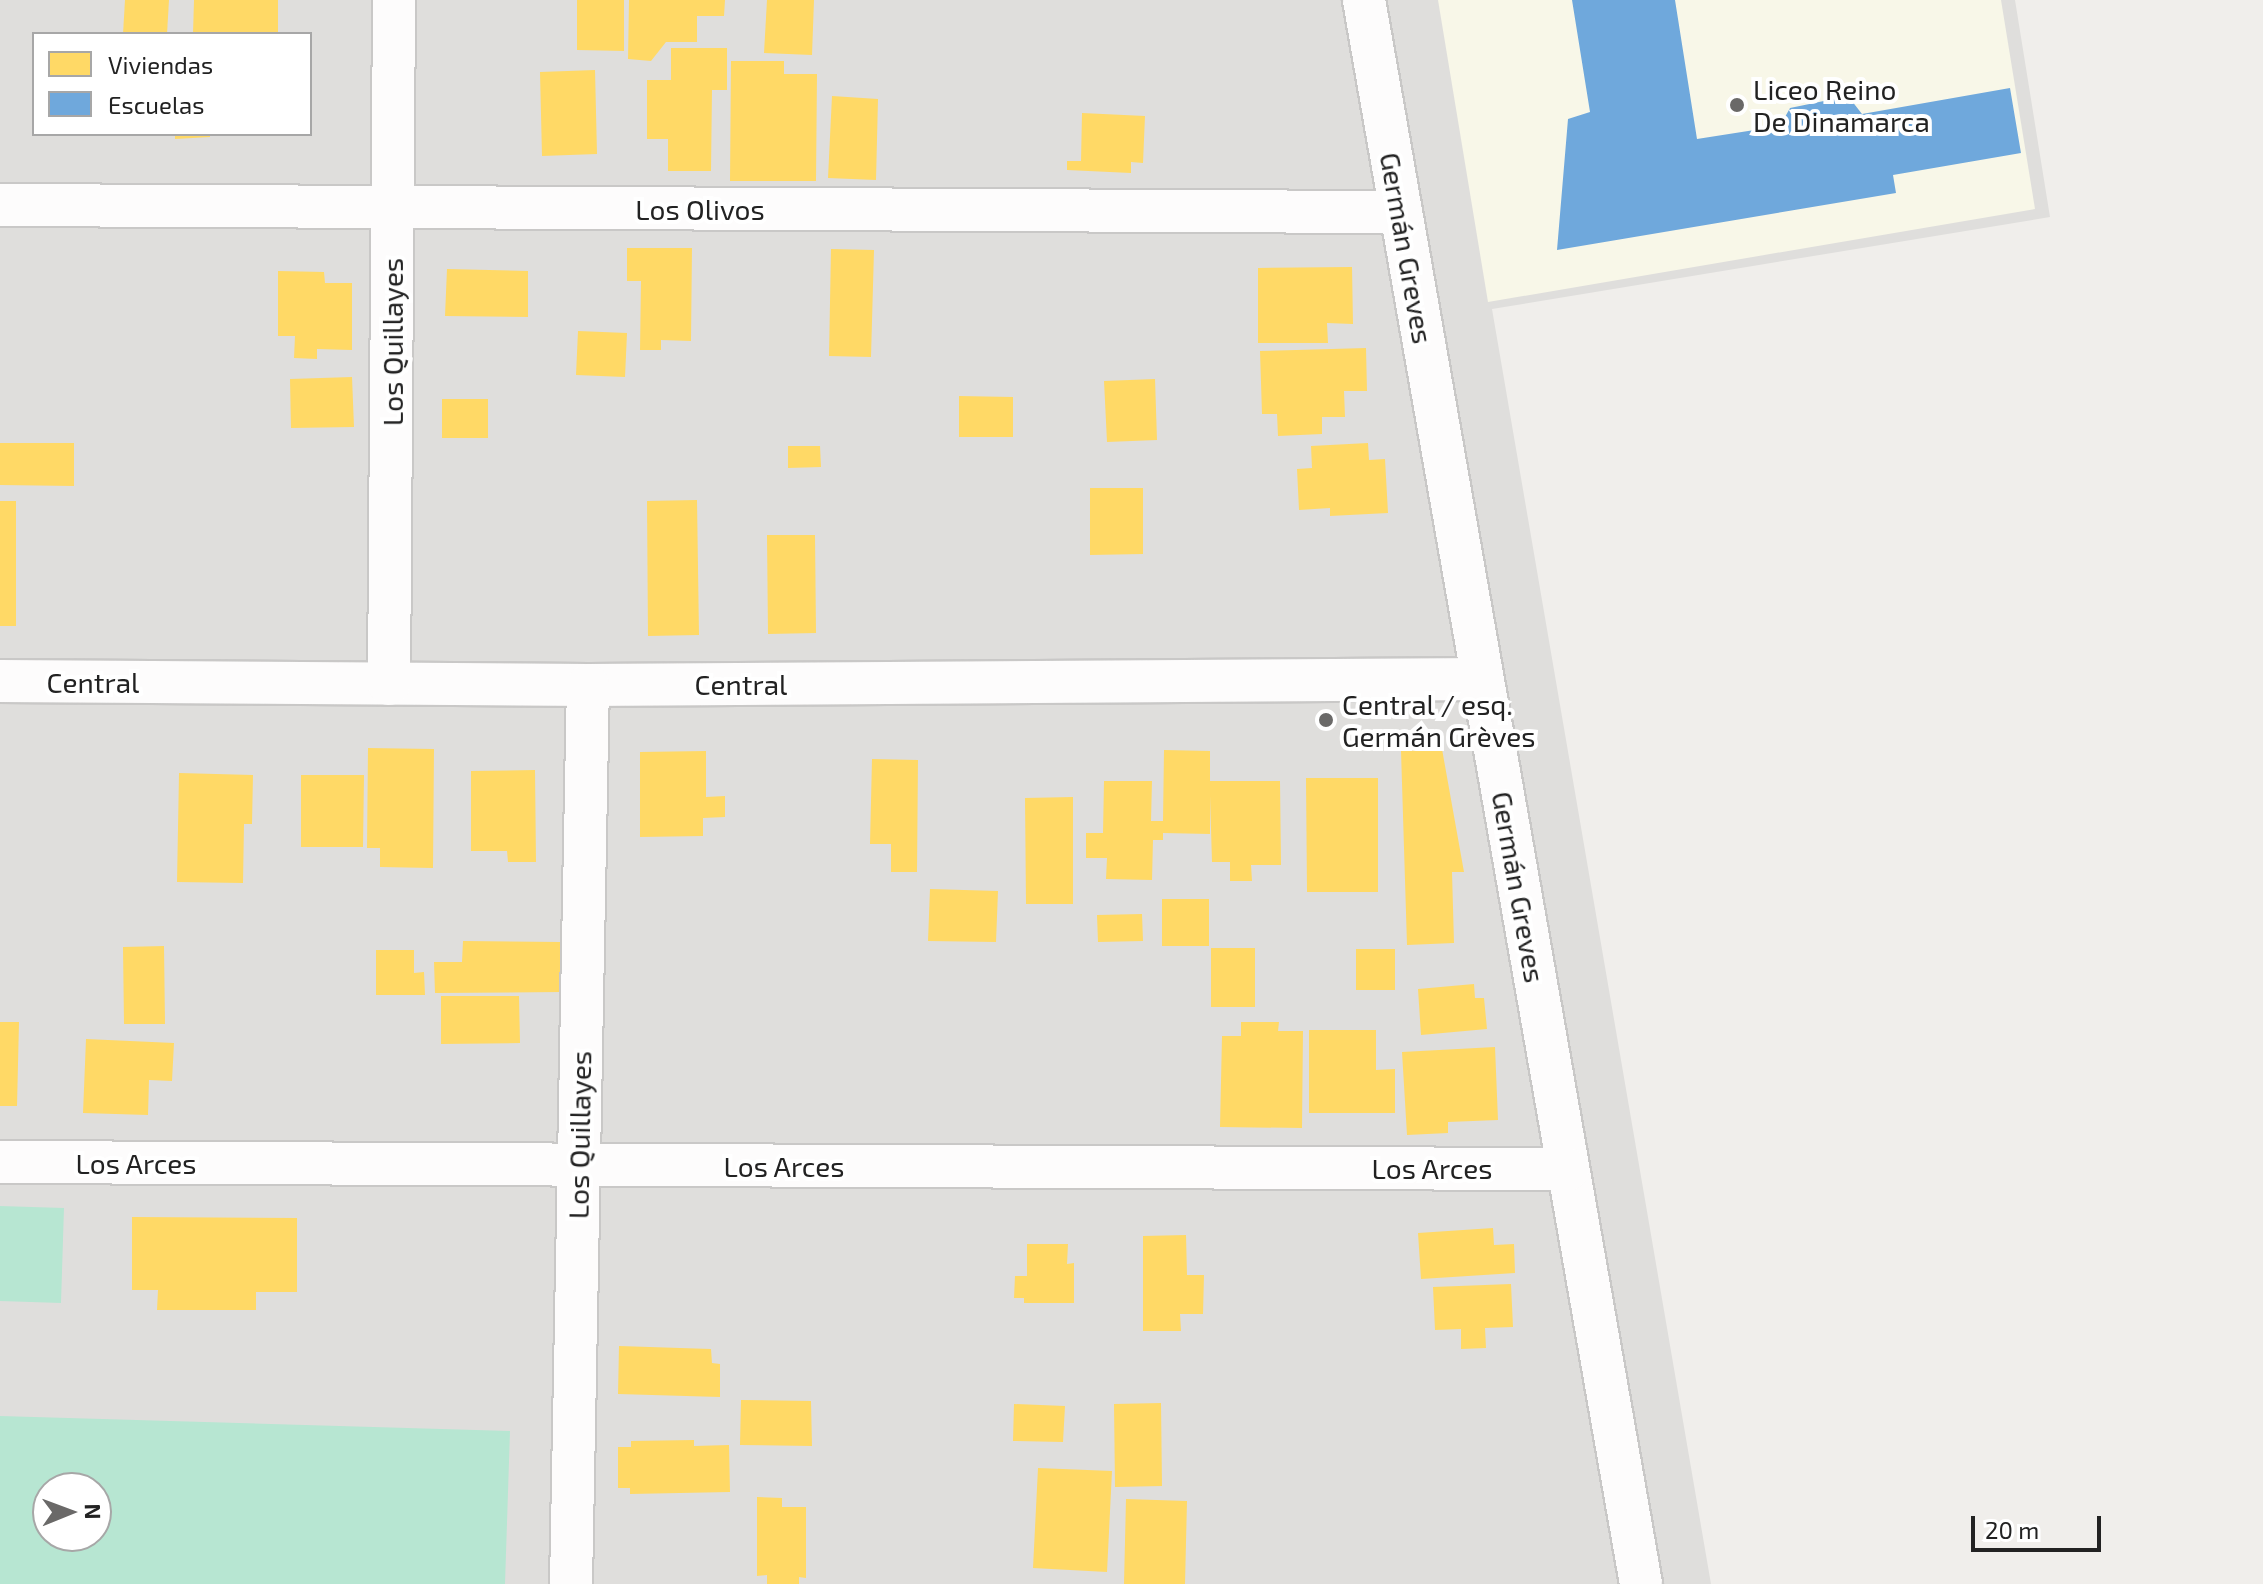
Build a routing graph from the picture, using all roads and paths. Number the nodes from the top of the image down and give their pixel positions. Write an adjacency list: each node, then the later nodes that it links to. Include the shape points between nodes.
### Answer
1 (394, 0): 4 (street, Los Quillayes)
2 (1364, 0): 5 (street, Germán Greves)
3 (0, 205): 4 (street, Los Olivos)
4 (393, 208): 5 (street, Los Olivos); 8 (street, Los Quillayes)
5 (1401, 212): 6 (street, Germán Greves)
6 (1482, 679): 9 (street, Central); 12 (street, Germán Greves)
7 (0, 681): 8 (street, Central)
8 (389, 684): 9 (street, Central)
9 (588, 685): 11 (street, Los Quillayes)
10 (0, 1162): 11 (street, Los Arces)
11 (579, 1165): 12 (street, Los Arces); 13 (street, Los Quillayes)
12 (1568, 1169): 14 (street, Germán Greves)
13 (571, 1584)
14 (1641, 1584)

